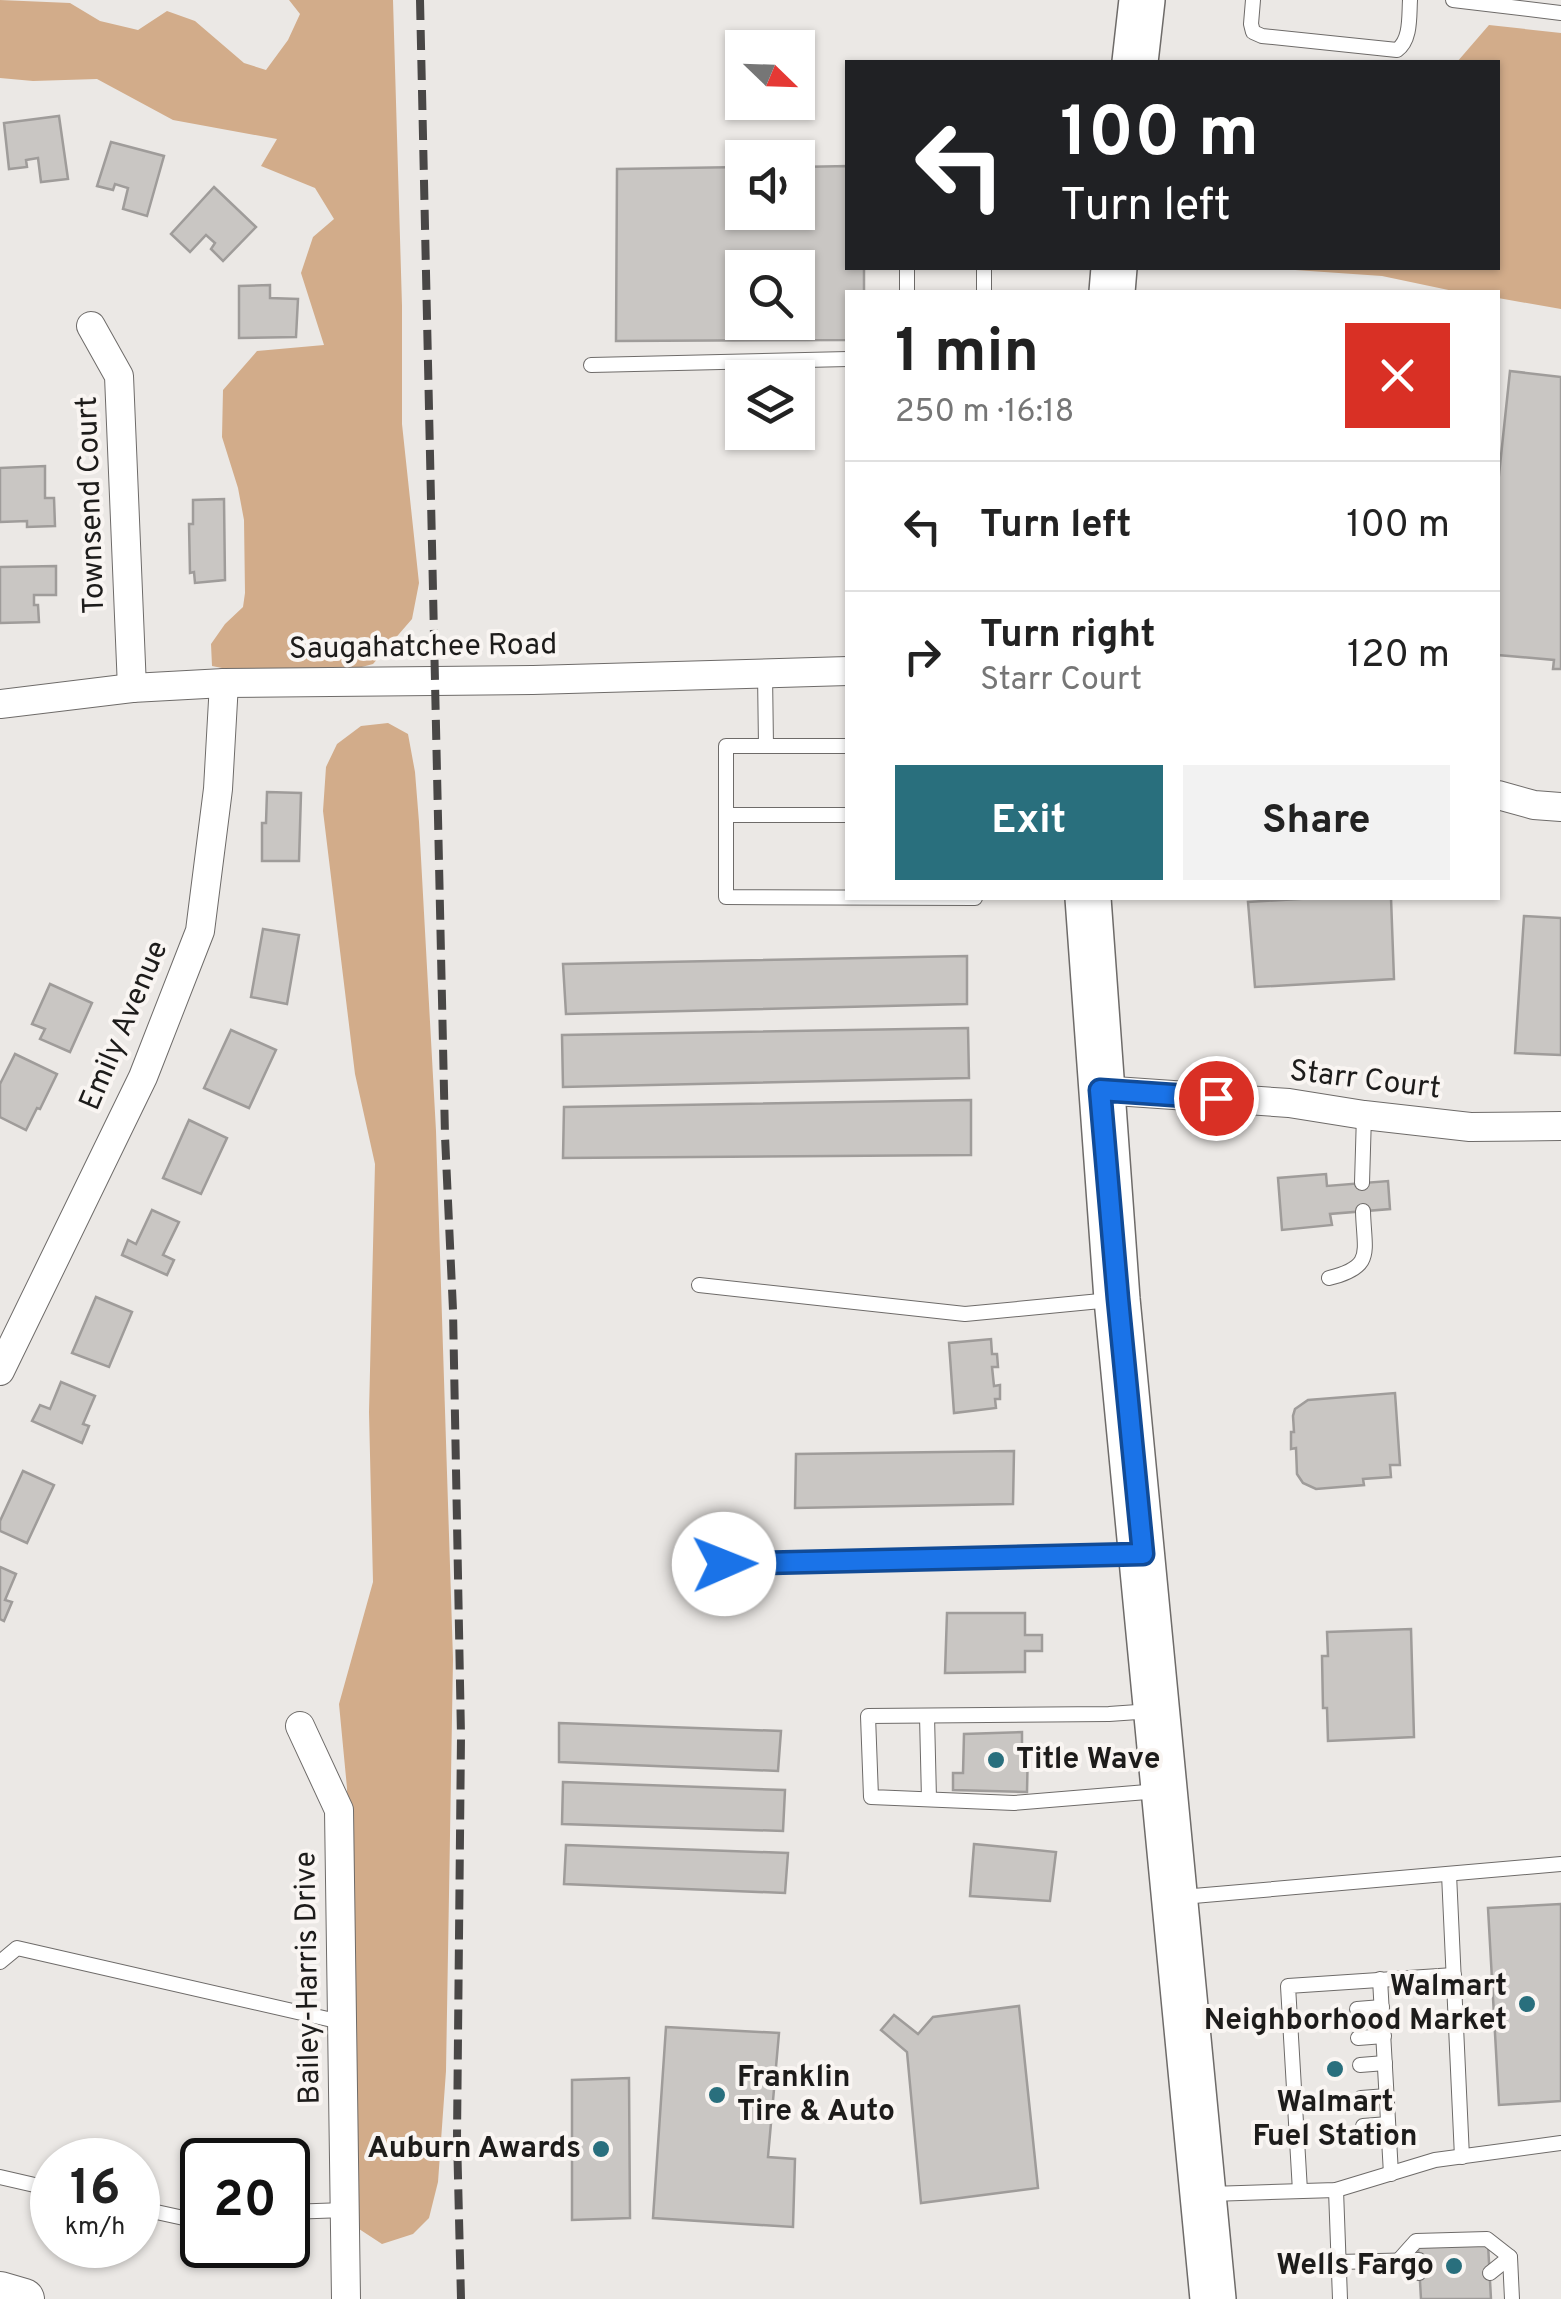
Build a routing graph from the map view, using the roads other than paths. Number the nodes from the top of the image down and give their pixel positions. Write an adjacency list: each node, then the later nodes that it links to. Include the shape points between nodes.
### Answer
1 (1142, 0): 6 (main road)
2 (1253, 0): 3 (lane, via 1250,24 1262,36 1397,50 1407,35)
3 (1410, 0)
4 (1454, 0): 5 (lane)
5 (1561, 12)
6 (1135, 60)
7 (91, 326): 13 (street, Townsend Court, via 119,376)
8 (845, 360): 9 (lane)
9 (590, 366)
10 (845, 671): 11 (street, Saugahatchee Road)
11 (765, 674): 12 (street, Saugahatchee Road); 15 (lane)
12 (224, 683): 13 (street, Saugahatchee Road); 31 (street, Emily Avenue, via 200,931 144,1077)
13 (132, 688): 14 (street, Saugahatchee Road)
14 (0, 704)
15 (766, 746): 16 (lane); 19 (lane, via 726,746)
16 (845, 746)
17 (1500, 796): 18 (street)
18 (1561, 807)
19 (726, 815): 20 (lane); 21 (lane, via 726,898)
20 (845, 815)
21 (845, 898)
22 (1088, 900): 23 (main road)
23 (1100, 1090): 24 (street, Starr Court); 30 (main road)
24 (1364, 1115): 25 (street, Starr Court, via 1470,1127); 26 (lane)
25 (1561, 1126)
26 (1362, 1183)
27 (1363, 1212): 28 (lane, via 1360,1266)
28 (1329, 1278)
29 (699, 1285): 30 (lane, via 965,1314)
30 (1118, 1299): 32 (main road)
31 (0, 1371)
32 (1143, 1554): 33 (lane); 34 (main road)
33 (724, 1564)
34 (1158, 1710): 35 (lane); 37 (main road)
35 (927, 1716): 38 (lane); 38 (lane, via 868,1716 871,1796)
36 (300, 1726): 49 (street, Bailey-Harris Drive, via 339,1810)
37 (1166, 1790): 38 (lane, via 1014,1803); 41 (main road)
38 (929, 1798)
39 (1561, 1864): 40 (lane)
40 (1449, 1874): 41 (lane); 43 (lane)
41 (1176, 1898): 73 (main road)
42 (0, 1962): 49 (lane, via 17,1948)
43 (1454, 1974): 44 (lane); 67 (lane)
44 (1380, 1979): 45 (lane); 48 (lane, via 1288,1986)
45 (1382, 2007): 46 (lane); 50 (lane)
46 (1357, 2008)
47 (1308, 2012): 48 (lane)
48 (1290, 2013): 53 (lane)
49 (341, 2022): 74 (street, Bailey-Harris Drive)
50 (1384, 2036): 51 (lane); 54 (lane)
51 (1358, 2038)
52 (1310, 2041): 53 (lane)
53 (1291, 2042): 57 (lane)
54 (1385, 2063): 55 (lane); 58 (lane)
55 (1360, 2065)
56 (1312, 2069): 57 (lane)
57 (1293, 2070): 61 (lane)
58 (1387, 2096): 59 (lane); 62 (lane)
59 (1362, 2098)
60 (1313, 2101): 61 (lane)
61 (1295, 2102): 65 (lane)
62 (1388, 2124): 63 (lane); 68 (lane)
63 (1362, 2126)
64 (1313, 2129): 65 (lane)
65 (1296, 2130): 72 (lane)
66 (1561, 2143): 67 (lane)
67 (1462, 2157): 68 (lane)
68 (1391, 2174): 71 (lane)
69 (0, 2176): 70 (lane)
70 (30, 2184)
71 (1336, 2190): 72 (lane); 78 (lane)
72 (1300, 2191): 73 (lane)
73 (1204, 2194): 82 (main road)
74 (345, 2210): 75 (lane); 84 (street, Bailey-Harris Drive)
75 (310, 2211)
76 (1510, 2258): 77 (lane, via 1487,2239 1416,2241); 79 (lane); 86 (lane)
77 (1399, 2260): 78 (lane); 80 (lane)
78 (1338, 2262): 85 (lane)
79 (1489, 2265)
80 (1419, 2266)
81 (0, 2292): 83 (main road)
82 (1211, 2296)
83 (24, 2299)
84 (346, 2299)
85 (1340, 2299)
86 (1512, 2299)

